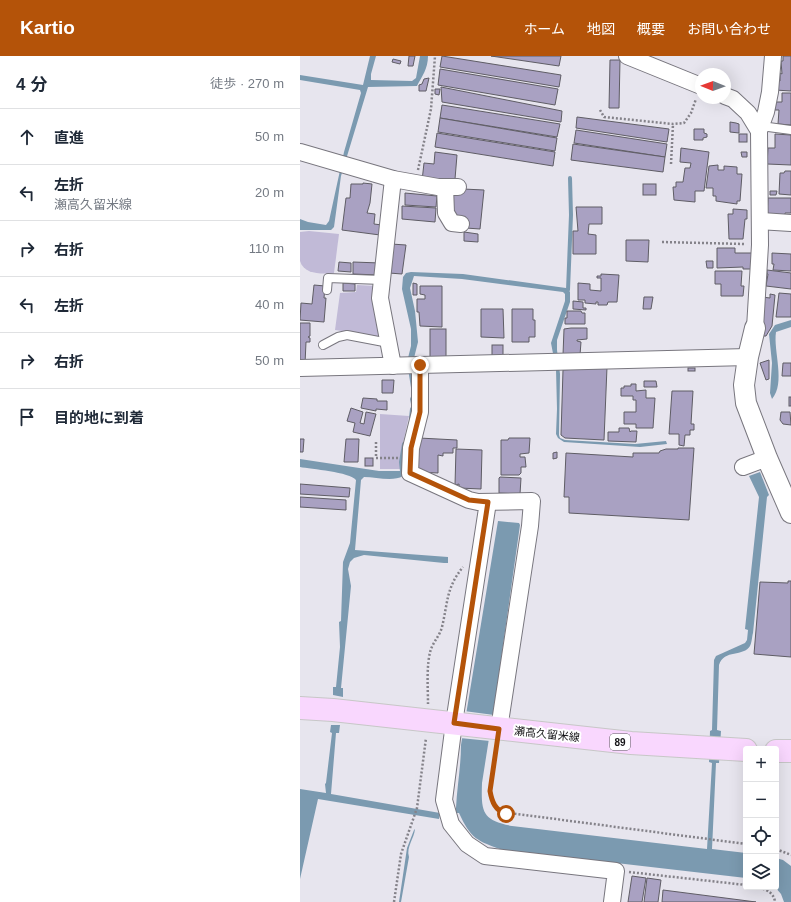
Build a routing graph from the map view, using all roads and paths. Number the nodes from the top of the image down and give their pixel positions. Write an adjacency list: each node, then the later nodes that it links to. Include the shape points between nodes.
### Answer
1 (435, 56): 14 (path, via 431,109)
2 (627, 56): 4 (street)
3 (773, 56): 9 (street, via 770,92)
4 (695, 88)
5 (731, 98): 9 (street)
6 (695, 103): 8 (path, via 684,122)
7 (600, 110): 8 (path, via 604,117)
8 (673, 124): 12 (path)
9 (760, 128): 10 (lane); 15 (street)
10 (791, 130)
11 (300, 152): 13 (street)
12 (671, 164)
13 (393, 179): 14 (street); 20 (street)
14 (415, 182): 17 (street, via 451,187 446,213 452,223)
15 (760, 221): 16 (street); 19 (street)
16 (791, 223)
17 (462, 224)
18 (662, 242): 19 (path)
19 (760, 244): 22 (street)
20 (382, 280): 21 (lane, via 328,278); 23 (street, via 380,298)
21 (327, 290)
22 (755, 328): 25 (street)
23 (389, 343): 24 (lane, via 347,335); 27 (street)
24 (323, 345)
25 (748, 357): 26 (street); 31 (street, via 744,385 746,403)
26 (420, 365): 27 (street); 30 (street, via 420,412)
27 (392, 366): 28 (street)
28 (300, 368)
29 (376, 442): 30 (path, via 376,458)
30 (410, 458): 33 (street, via 410,473 469,500)
31 (767, 458): 32 (street); 34 (street)
32 (743, 467)
33 (488, 502): 35 (street); 39 (street, via 532,501)
34 (791, 513)
35 (480, 550): 37 (path, via 457,574 448,593 442,628 431,650); 38 (street)
36 (300, 708): 38 (main road, 瀬高久留米線 / 89)
37 (428, 708)
38 (457, 724): 39 (main road, 瀬高久留米線 / 89); 47 (street, via 444,800 451,824 468,844 485,856)
39 (497, 729): 41 (main road, 瀬高久留米線 / 89, via 631,743); 44 (path, via 490,791 495,807 502,812)
40 (426, 737): 50 (path, via 418,808 401,854)
41 (743, 750)
42 (791, 750): 43 (main road)
43 (779, 751)
44 (743, 844)
45 (779, 850): 46 (path)
46 (791, 855)
47 (616, 871): 48 (path); 51 (street)
48 (743, 885)
49 (768, 890): 52 (path, via 775,898)
50 (394, 902)
51 (612, 902)
52 (775, 902)

